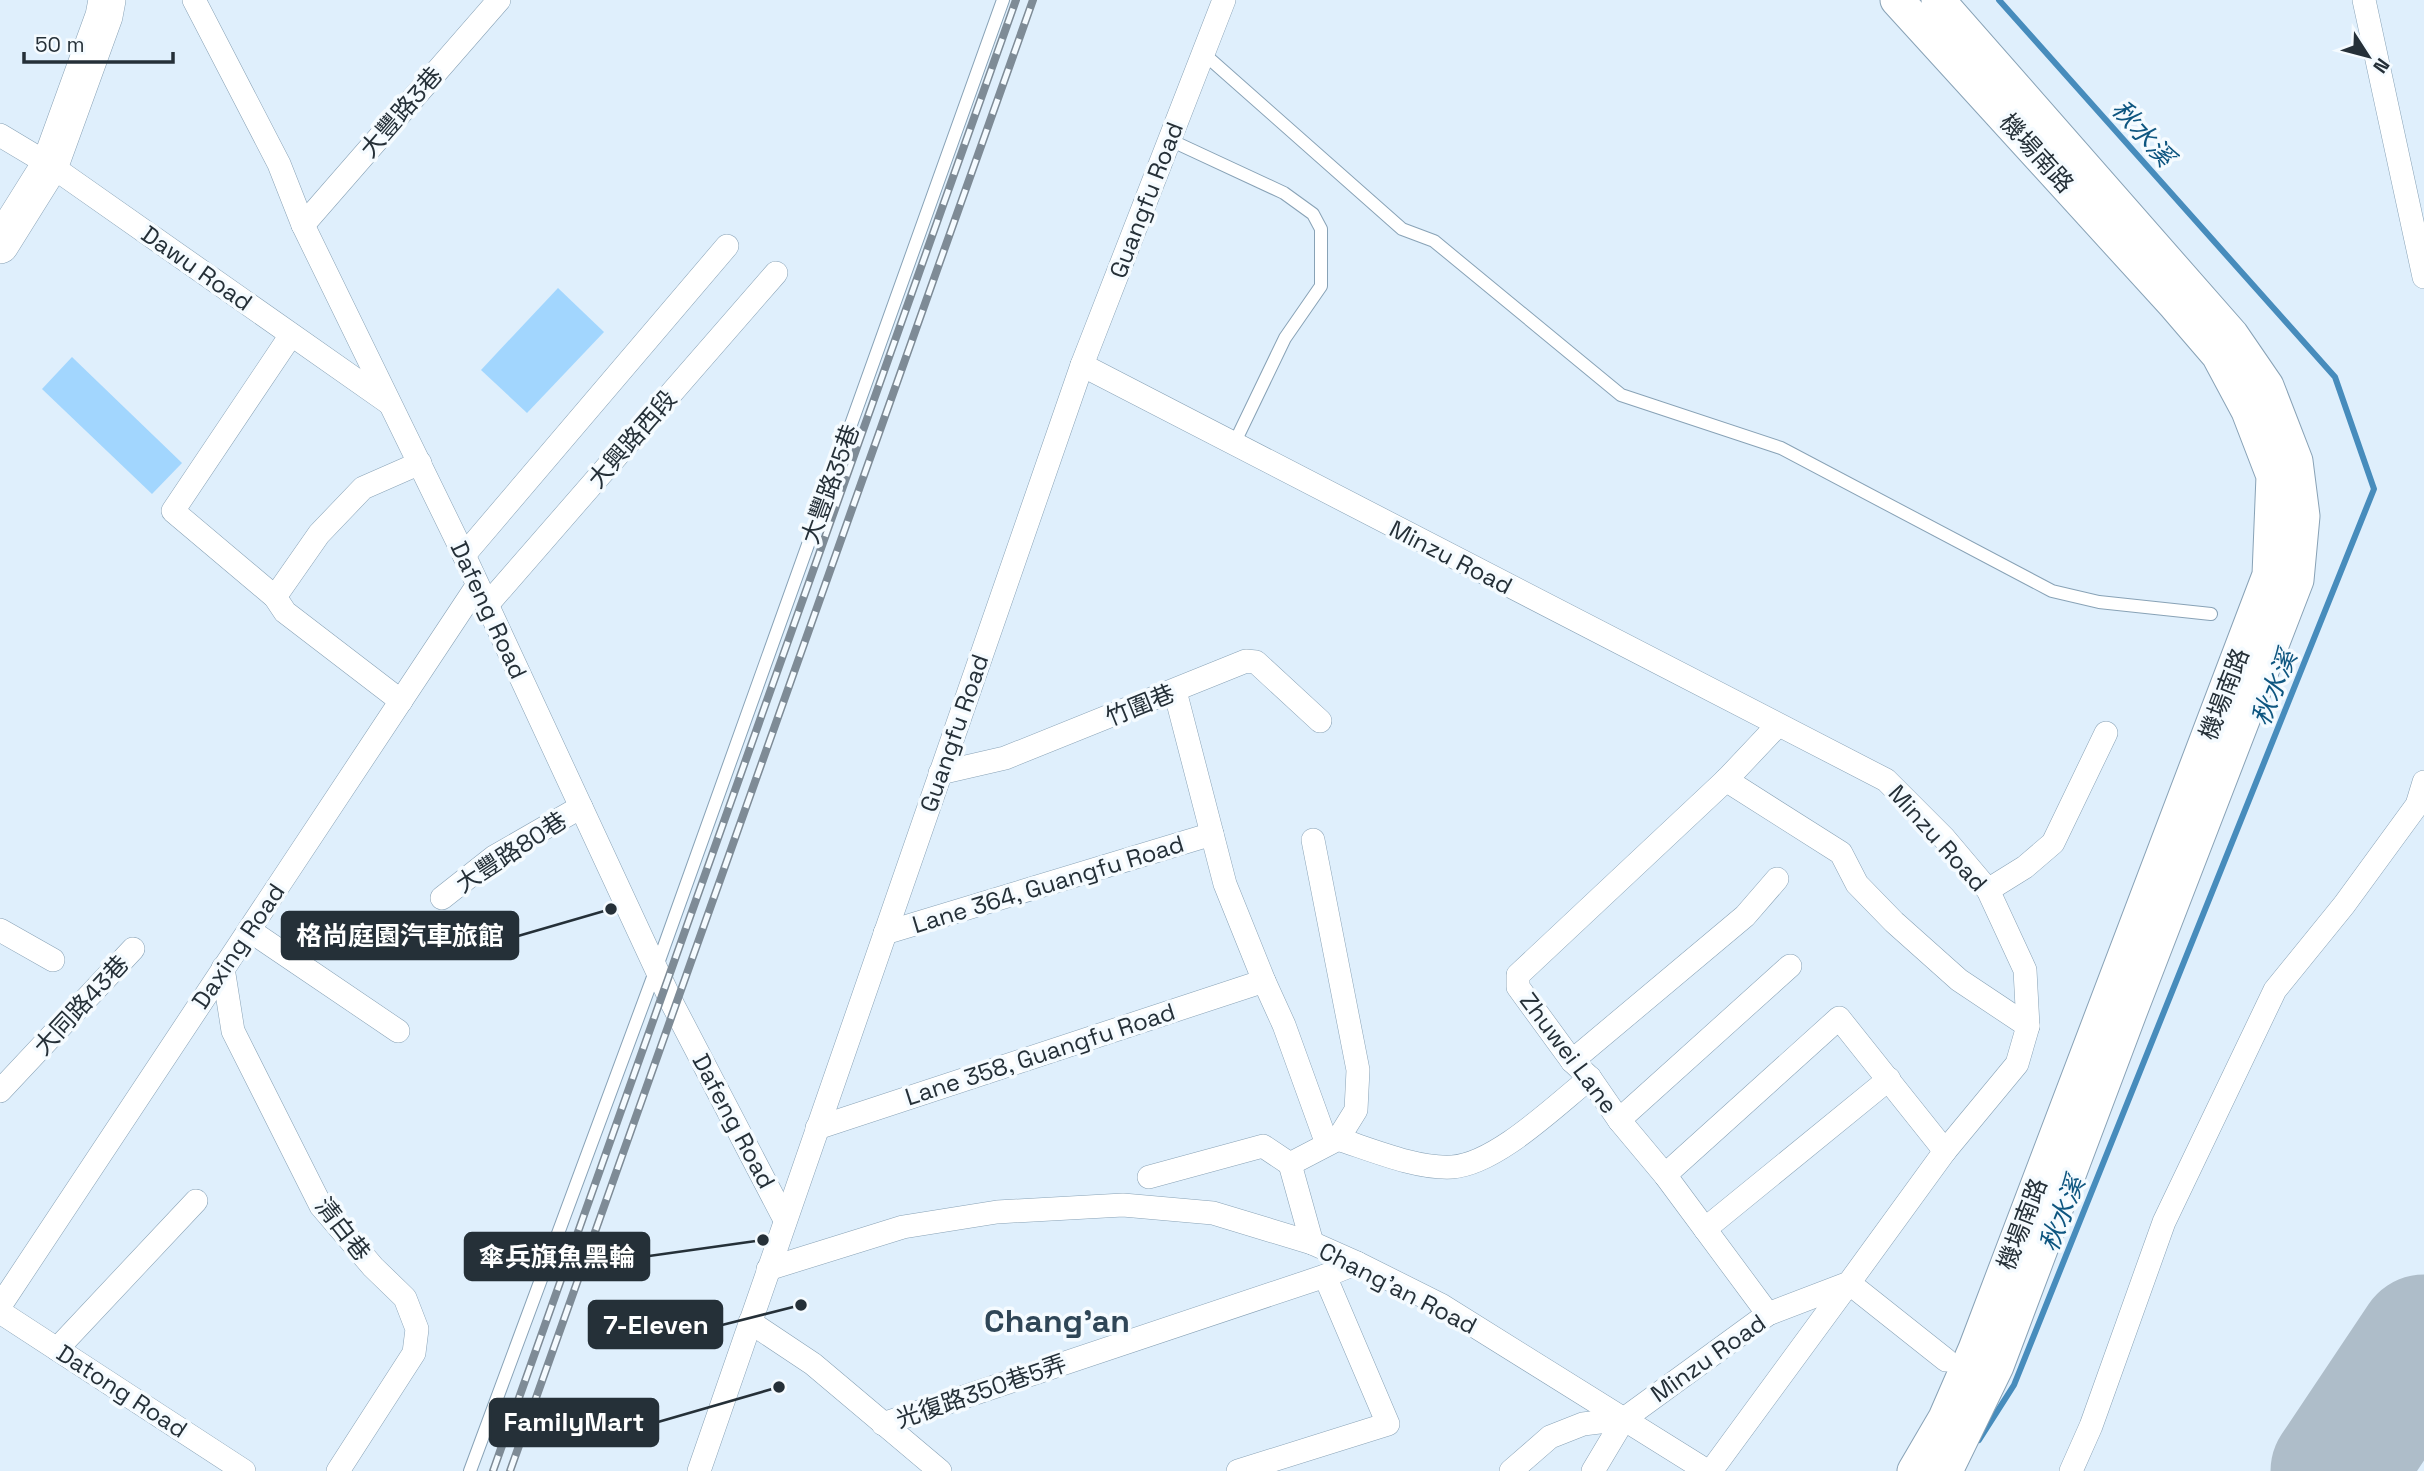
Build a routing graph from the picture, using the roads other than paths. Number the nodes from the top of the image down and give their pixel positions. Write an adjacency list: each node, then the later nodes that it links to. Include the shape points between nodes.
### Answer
1 (107, 0): 12 (main road)
2 (194, 0): 13 (street, Dafeng Road, via 279,164)
3 (499, 0): 13 (street, 大豐路3巷)
4 (1003, 0): 48 (lane, 大豐路35巷)
5 (1224, 0): 9 (street, Guangfu Road)
6 (1897, 0): 88 (street, 機場南路, via 2218,355 2248,411 2273,476 2269,575 1975,1349 1945,1418)
7 (1938, 0): 89 (street, 機場南路, via 2232,335 2267,386 2296,461 2303,516 2297,580 1997,1366)
8 (2364, 0): 17 (street)
9 (1203, 53): 11 (street, Guangfu Road); 26 (lane, via 1402,229 1434,241 1621,395 1781,448 2052,591 2099,602)
10 (0, 135): 12 (street, Dawu Road)
11 (1170, 139): 19 (street, Guangfu Road); 21 (lane, via 1284,193 1313,214 1321,229 1321,286 1285,338)
12 (50, 165): 14 (main road); 18 (street, Dawu Road)
13 (303, 225): 20 (street, Dafeng Road)
14 (0, 245)
15 (727, 246): 23 (street)
16 (776, 273): 24 (street, 大興路西段)
17 (2424, 276)
18 (291, 335): 20 (street, Dawu Road); 25 (street, via 173,511)
19 (1082, 365): 21 (street, Minzu Road); 32 (street, Guangfu Road)
20 (391, 404): 22 (street, Dafeng Road)
21 (1234, 444): 30 (street, Minzu Road)
22 (420, 463): 23 (street, Dafeng Road); 25 (street, via 363,488 319,534)
23 (464, 555): 24 (street, Dafeng Road)
24 (482, 596): 28 (street, Daxing Road); 35 (street, Dafeng Road)
25 (275, 597): 28 (street, via 285,612)
26 (2211, 614)
27 (1175, 691): 29 (street, 竹圍巷, via 1246,661 1256,662); 32 (street, 竹圍巷, via 1005,758); 36 (street)
28 (401, 701): 42 (street, Daxing Road)
29 (1320, 721)
30 (1777, 726): 33 (street, Zhuwei Lane); 39 (street, Minzu Road, via 1886,780)
31 (2106, 733): 39 (street, via 2053,843)
32 (940, 773): 43 (street, Guangfu Road)
33 (1726, 780): 50 (street, via 1841,853 1857,884 1894,922 1959,980); 52 (street, Zhuwei Lane, via 1518,975 1518,987)
34 (2424, 782): 90 (street, via 2417,805 2275,990 2164,1222)
35 (581, 807): 40 (street, 大豐路80巷, via 494,857); 48 (street, Dafeng Road)
36 (1212, 834): 43 (street, Lane 364, Guangfu Road); 49 (street, via 1225,884)
37 (1313, 840): 58 (street, via 1358,1070 1356,1110)
38 (1777, 879): 52 (street, via 1745,916)
39 (1988, 890): 50 (street, Minzu Road, via 2025,970)
40 (442, 898)
41 (0, 930): 45 (street)
42 (249, 930): 47 (street, Daxing Road); 51 (street)
43 (885, 933): 57 (street, Guangfu Road)
44 (133, 949): 55 (street, 大同路43巷)
45 (53, 960)
46 (1790, 967): 56 (street)
47 (223, 968): 71 (street, Daxing Road); 80 (street, 清白巷, via 233,1031 321,1206 405,1298 417,1329 414,1353)
48 (656, 969): 64 (street, Dafeng Road); 81 (lane, 大豐路35巷)
49 (1264, 981): 57 (street, Lane 358, Guangfu Road); 58 (street)
50 (2028, 1026): 59 (street, Minzu Road, via 2017,1064)
51 (398, 1031)
52 (1572, 1061): 53 (street, Zhuwei Lane)
53 (1590, 1078): 56 (street, Zhuwei Lane); 58 (street, via 1491,1154 1466,1164 1451,1167 1411,1161)
54 (1889, 1079): 59 (street); 61 (street, via 1839,1018); 65 (street)
55 (0, 1091)
56 (1619, 1120): 61 (street, Zhuwei Lane)
57 (817, 1128): 64 (street, Guangfu Road)
58 (1332, 1141): 60 (street)
59 (1945, 1151): 70 (street, Minzu Road)
60 (1290, 1164): 62 (street, via 1263,1146); 66 (street)
61 (1665, 1175): 65 (street, Zhuwei Lane)
62 (1149, 1177)
63 (196, 1201): 75 (street)
64 (785, 1220): 68 (street, Guangfu Road)
65 (1705, 1229): 73 (street, Zhuwei Lane)
66 (1312, 1244): 67 (street, Chang'an Road); 68 (street, Chang'an Road, via 1213,1213 1123,1205 997,1212 903,1227)
67 (1357, 1263): 69 (street, 光復路350巷5弄); 77 (street, Chang'an Road, via 1441,1306)
68 (768, 1269): 74 (street, Guangfu Road)
69 (1325, 1276): 78 (street, 光復路350巷5弄); 84 (street, via 1388,1424)
70 (1849, 1283): 73 (street, Minzu Road); 76 (street); 87 (street)
71 (0, 1306)
72 (0, 1312): 75 (street, Datong Road)
73 (1768, 1314): 77 (street, Minzu Road)
74 (750, 1322): 78 (street, via 813,1364); 82 (street, Guangfu Road)
75 (57, 1349): 79 (street, Datong Road)
76 (1946, 1360)
77 (1623, 1419): 85 (street, via 1583,1424 1550,1437); 86 (street, Minzu Road); 87 (street, Chang'an Road)
78 (883, 1424): 83 (street)
79 (244, 1471)
80 (338, 1471)
81 (470, 1471)
82 (699, 1471)
83 (940, 1471)
84 (1238, 1471)
85 (1511, 1471)
86 (1593, 1471)
87 (1709, 1471)
88 (1914, 1471)
89 (1945, 1471)
90 (2071, 1471)

